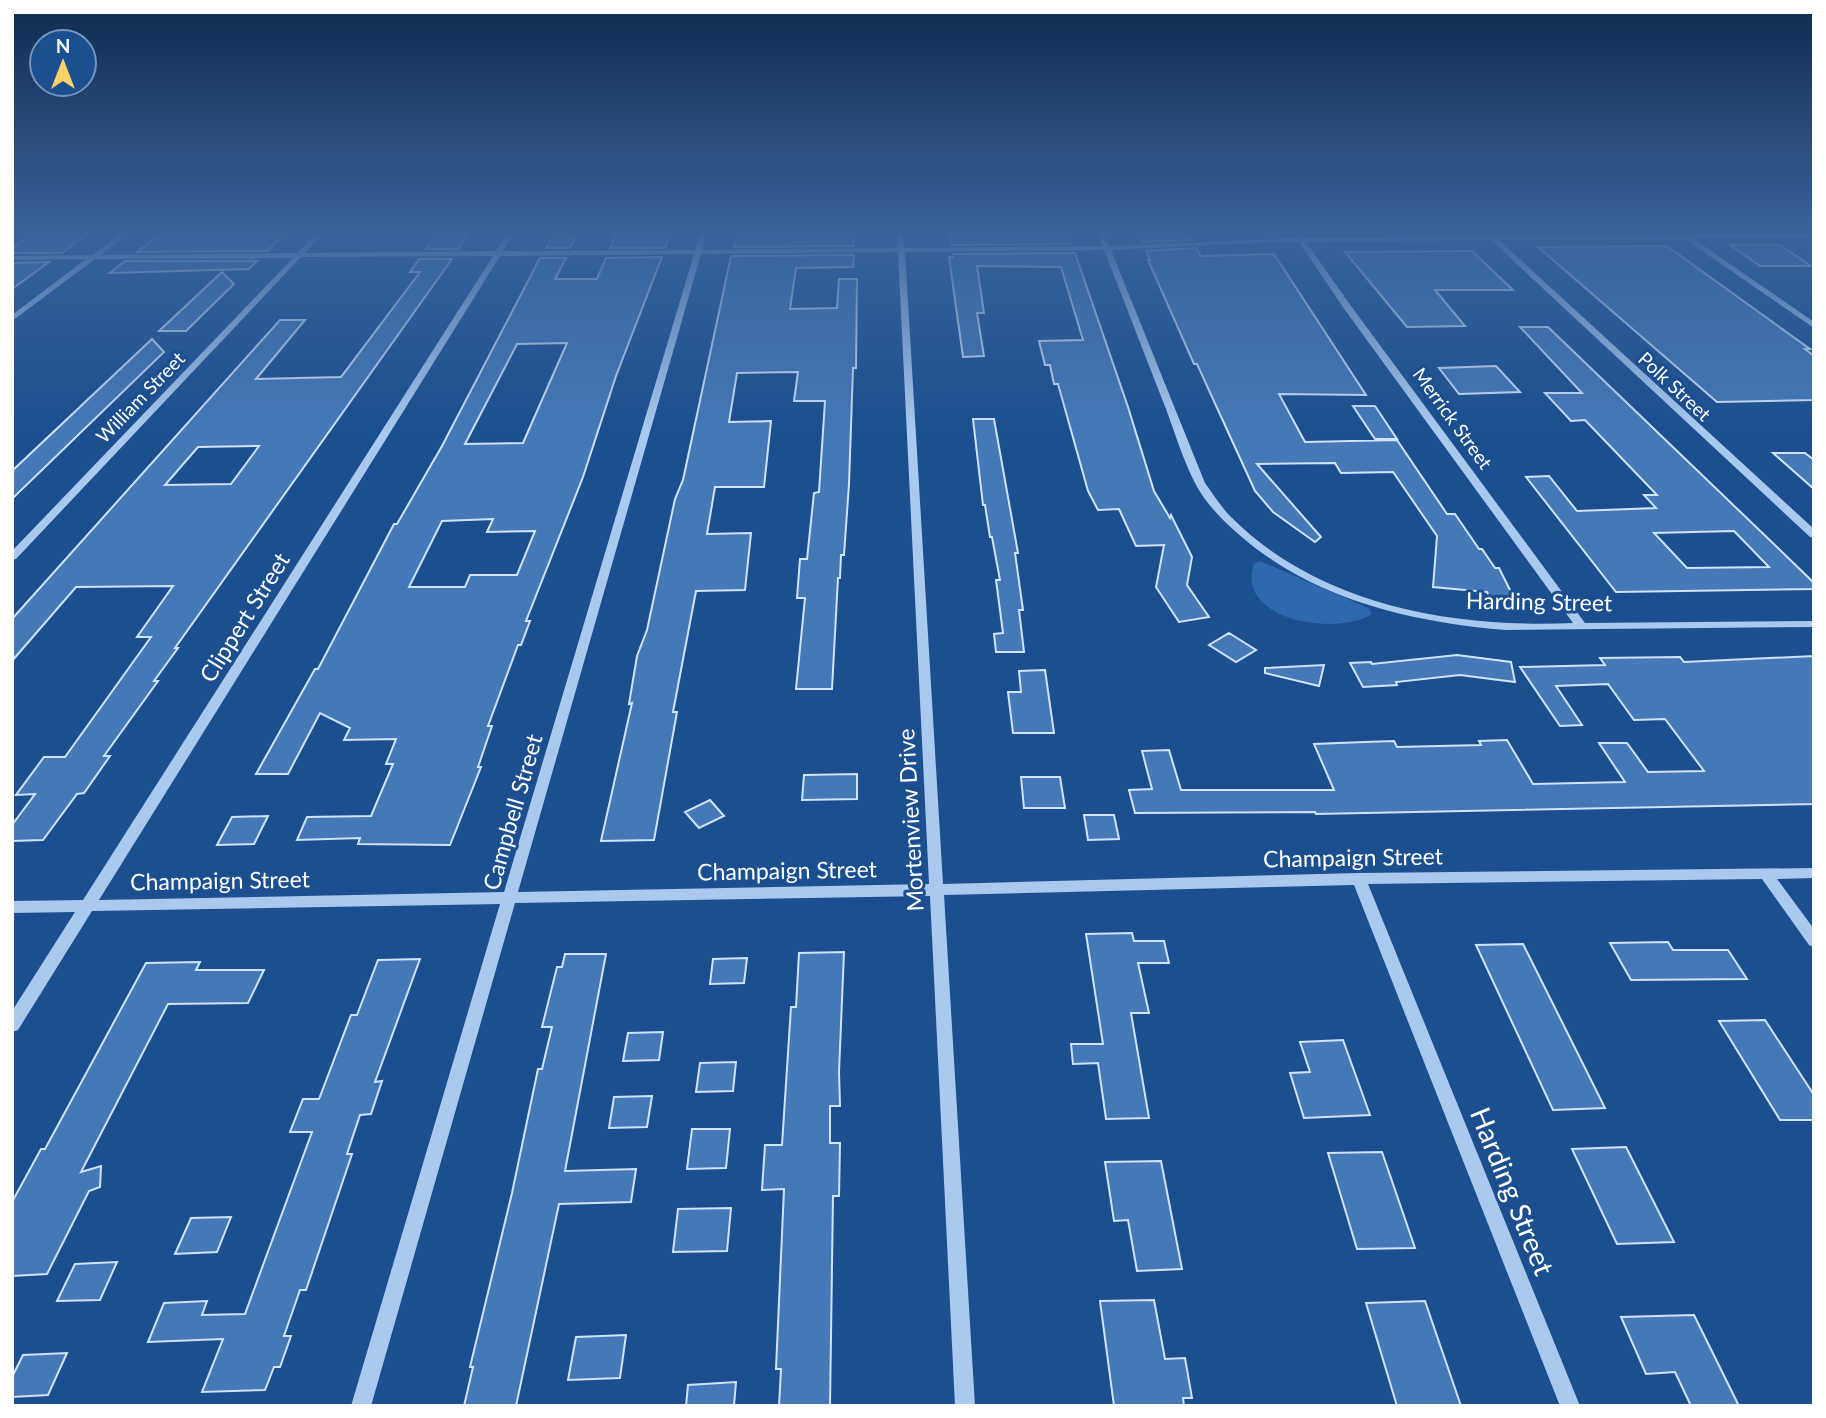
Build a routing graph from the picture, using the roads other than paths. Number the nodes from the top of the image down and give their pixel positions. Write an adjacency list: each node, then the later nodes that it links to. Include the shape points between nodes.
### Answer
1 (41, 297): 10 (street)
2 (260, 297): 13 (street, William Street)
3 (470, 297): 21 (street, Clippert Street)
4 (685, 297): 20 (street, Campbell Street)
5 (904, 297): 19 (street, Mortenview Drive)
6 (1126, 297): 15 (street, Harding Street, via 1200,484 1214,506 1249,540 1319,581 1403,611 1504,627)
7 (1342, 297): 15 (street, Merrick Street)
8 (1556, 297): 12 (street, Polk Street)
9 (1773, 297): 11 (street)
10 (12, 319)
11 (1814, 326)
12 (1814, 535)
13 (12, 557)
14 (1814, 624): 15 (street, Harding Street)
15 (1581, 626)
16 (1814, 873): 17 (street, Champaign Street)
17 (1766, 874): 18 (street, Champaign Street); 23 (street)
18 (1360, 879): 19 (street, Champaign Street); 27 (street, Harding Street)
19 (935, 890): 20 (street, Champaign Street); 26 (street, Mortenview Drive)
20 (508, 898): 21 (street, Champaign Street); 25 (street, Campbell Street)
21 (87, 906): 22 (street, Champaign Street); 24 (street, Clippert Street)
22 (12, 907)
23 (1814, 941)
24 (12, 1026)
25 (361, 1406)
26 (965, 1406)
27 (1570, 1406)

